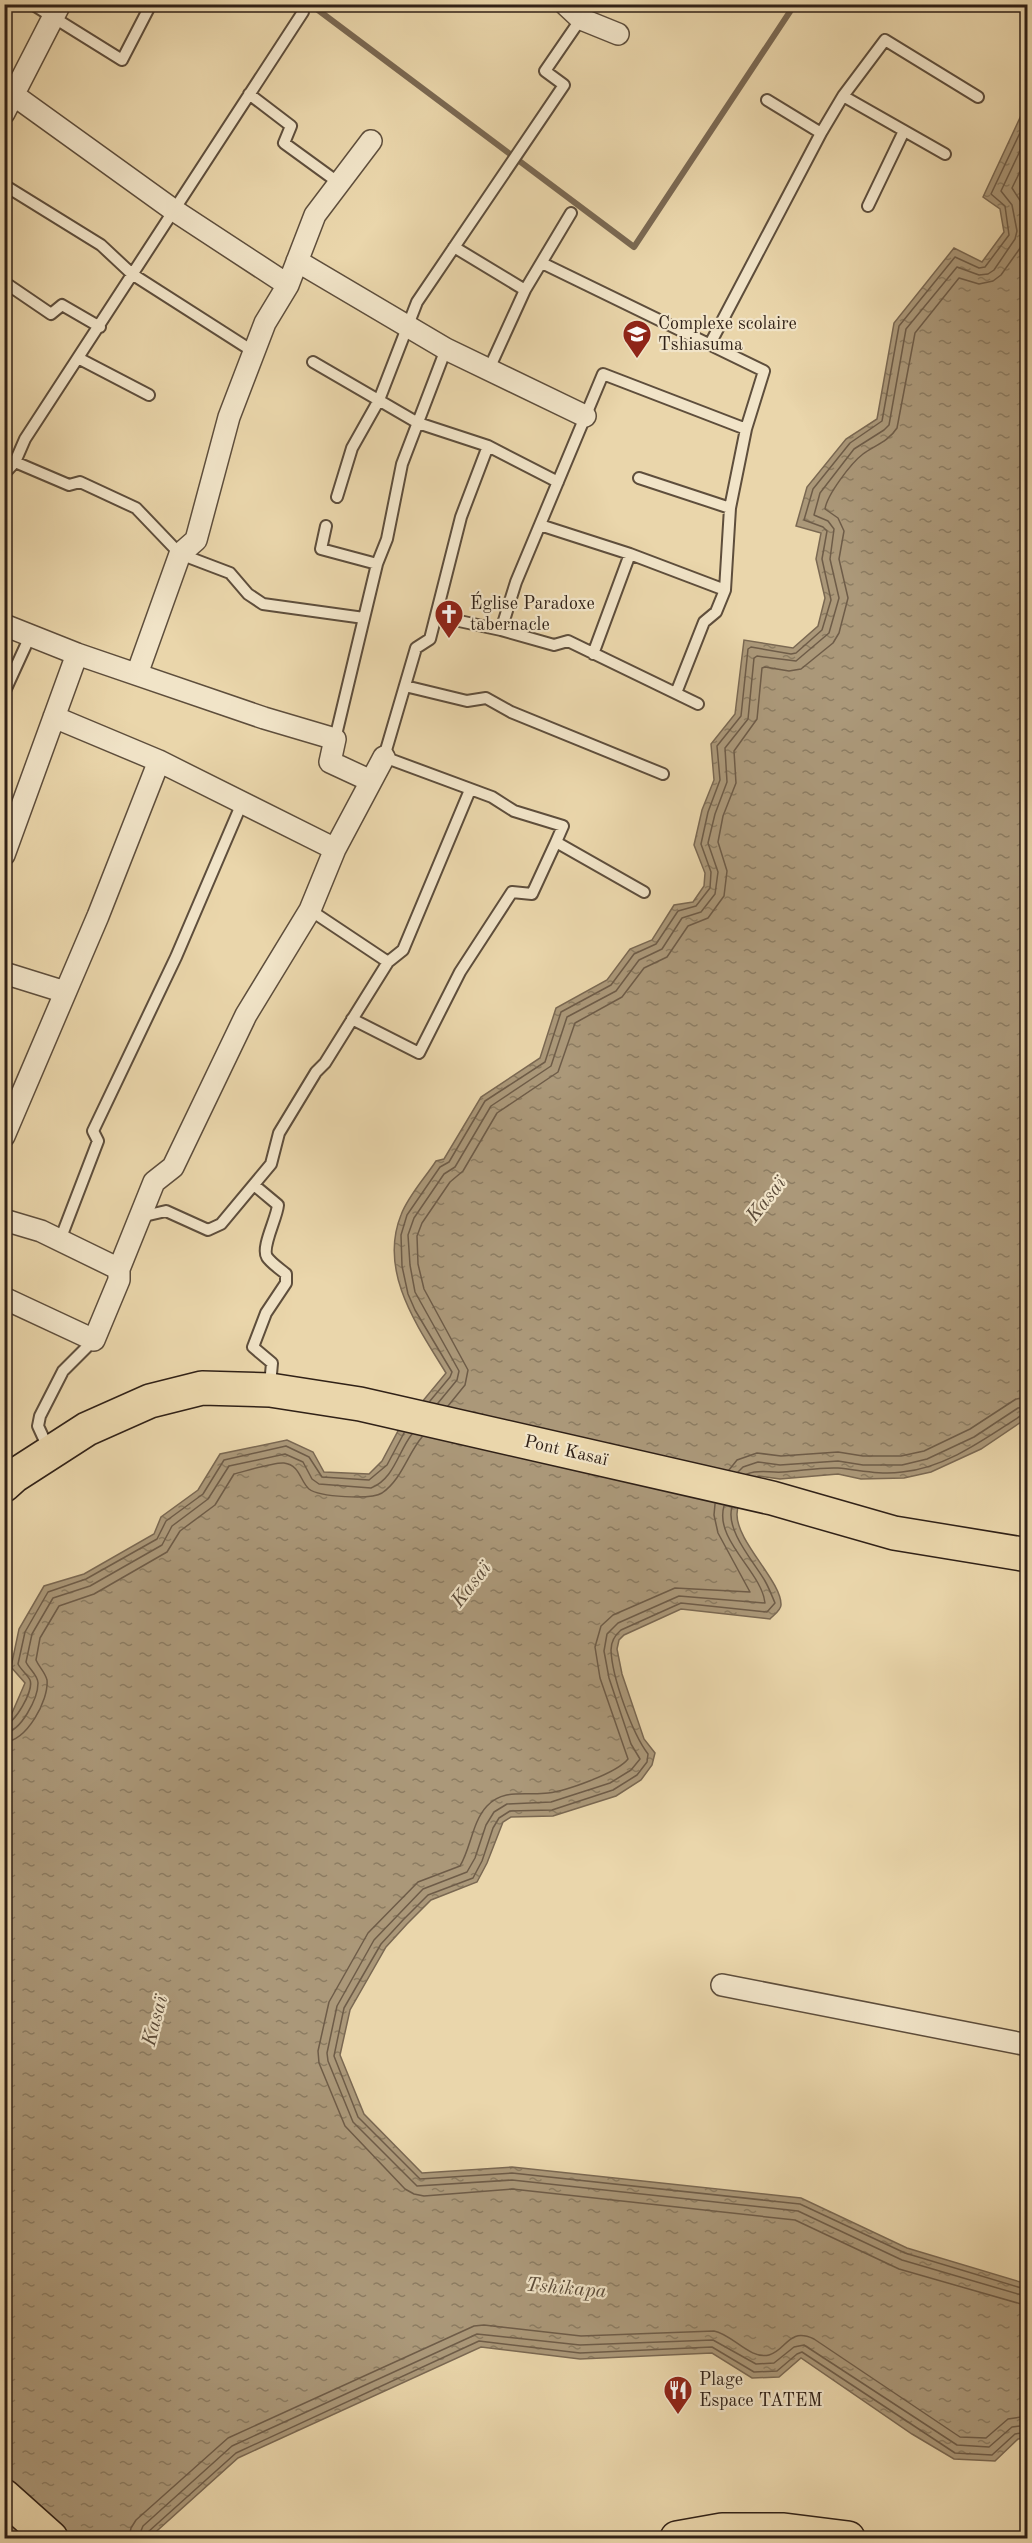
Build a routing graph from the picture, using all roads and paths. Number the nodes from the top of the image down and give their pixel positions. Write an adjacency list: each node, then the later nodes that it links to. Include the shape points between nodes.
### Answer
1 (32, 4): 4 (lane)
2 (151, 4): 4 (lane, via 122,60)
3 (565, 4): 6 (street)
4 (57, 10): 8 (street)
5 (303, 12): 9 (lane)
6 (586, 12): 7 (street); 23 (lane, via 545,71 564,85)
7 (618, 34)
8 (10, 91): 13 (street); 21 (street)
9 (249, 94): 18 (lane, via 291,126 284,143); 21 (lane)
10 (843, 96): 11 (lane, via 885,40); 14 (lane); 15 (lane)
11 (978, 97)
12 (767, 100): 15 (lane)
13 (4, 113)
14 (904, 131): 17 (lane); 20 (lane)
15 (821, 133): 32 (lane)
16 (371, 141): 18 (street)
17 (945, 154)
18 (339, 183): 24 (street, via 315,215)
19 (4, 185): 26 (lane, via 101,245)
20 (868, 206)
21 (172, 209): 26 (lane); 28 (street)
22 (571, 213): 25 (lane)
23 (454, 247): 29 (lane); 30 (lane, via 417,302)
24 (297, 261): 28 (street); 30 (street)
25 (542, 263): 29 (lane); 32 (lane)
26 (132, 274): 31 (lane); 34 (lane)
27 (4, 282): 31 (lane, via 51,314 62,305)
28 (288, 285): 34 (street, via 265,323)
29 (525, 290): 37 (lane)
30 (406, 326): 33 (street); 39 (lane)
31 (100, 327): 35 (lane)
32 (710, 344): 42 (lane, via 764,371)
33 (446, 349): 37 (street); 41 (lane)
34 (254, 352): 52 (street, via 229,417 196,540)
35 (78, 358): 38 (lane); 44 (lane, via 25,439)
36 (313, 362): 39 (lane)
37 (489, 369): 40 (street)
38 (149, 394)
39 (379, 400): 41 (lane); 48 (lane, via 352,448)
40 (585, 416): 42 (lane, via 603,374); 47 (lane)
41 (418, 423): 43 (lane); 54 (lane, via 402,464 387,540)
42 (746, 429): 49 (lane)
43 (488, 446): 47 (lane); 56 (lane, via 461,517)
44 (15, 462): 45 (lane); 52 (lane, via 69,485 80,482 136,508)
45 (4, 474)
46 (639, 478): 49 (lane)
47 (558, 482): 50 (lane)
48 (337, 497)
49 (730, 508): 55 (lane)
50 (540, 525): 53 (lane); 59 (lane)
51 (326, 526): 54 (lane, via 321,549)
52 (180, 554): 57 (lane, via 230,573 263,604); 63 (street)
53 (630, 554): 55 (lane); 62 (lane)
54 (376, 564): 57 (lane)
55 (725, 590): 66 (lane, via 716,612 704,622)
56 (436, 616): 59 (lane); 64 (lane, via 430,639 416,648)
57 (363, 618): 69 (lane)
58 (4, 626): 60 (street)
59 (501, 630): 62 (lane, via 554,645 568,641)
60 (31, 634): 61 (street); 65 (lane)
61 (77, 654): 63 (street); 68 (street)
62 (593, 654): 66 (lane)
63 (137, 674): 69 (street)
64 (405, 686): 70 (lane); 72 (lane, via 467,701 486,698 511,712)
65 (6, 687)
66 (676, 693): 67 (lane)
67 (698, 704)
68 (54, 717): 71 (street); 78 (street)
69 (335, 739): 73 (street, via 330,762)
70 (384, 757): 73 (street); 74 (lane)
71 (159, 761): 75 (street); 83 (street)
72 (663, 774)
73 (371, 781): 77 (street)
74 (470, 790): 76 (lane, via 492,797 514,811 563,826); 81 (lane, via 403,950)
75 (242, 803): 77 (street); 89 (lane, via 176,957 93,1131 98,1141)
76 (556, 842): 79 (lane); 84 (lane, via 532,894 512,892 460,972 418,1053)
77 (335, 849): 80 (street)
78 (4, 855)
79 (644, 892)
80 (310, 910): 81 (lane); 87 (street, via 246,1015 173,1167 154,1182)
81 (388, 962): 84 (lane)
82 (4, 973): 83 (street)
83 (65, 992): 85 (street)
84 (352, 1019): 86 (lane, via 325,1063 315,1072 279,1133 271,1164)
85 (7, 1124)
86 (254, 1185): 87 (lane, via 221,1224 208,1230 166,1211); 93 (lane, via 278,1205 267,1257 286,1274 286,1283 266,1313 253,1347 272,1363)
87 (140, 1217): 90 (street)
88 (4, 1220): 89 (street)
89 (60, 1240): 90 (street)
90 (119, 1269): 92 (street, via 119,1280)
91 (4, 1298): 92 (street)
92 (94, 1340): 94 (lane, via 63,1371 40,1416 38,1426)
93 (270, 1390): 94 (main road, Pont Kasaï, via 201,1388 150,1401 87,1429); 96 (main road, Pont Kasaï, via 360,1404 772,1498 894,1533)
94 (51, 1453): 95 (main road, Pont Kasaï)
95 (4, 1485)
96 (1028, 1555)
97 (722, 1985): 98 (street)
98 (1028, 2044)
99 (4, 2496): 100 (main road)
100 (51, 2538)
101 (677, 2538): 102 (main road, via 722,2530 784,2530)
102 (849, 2538)

